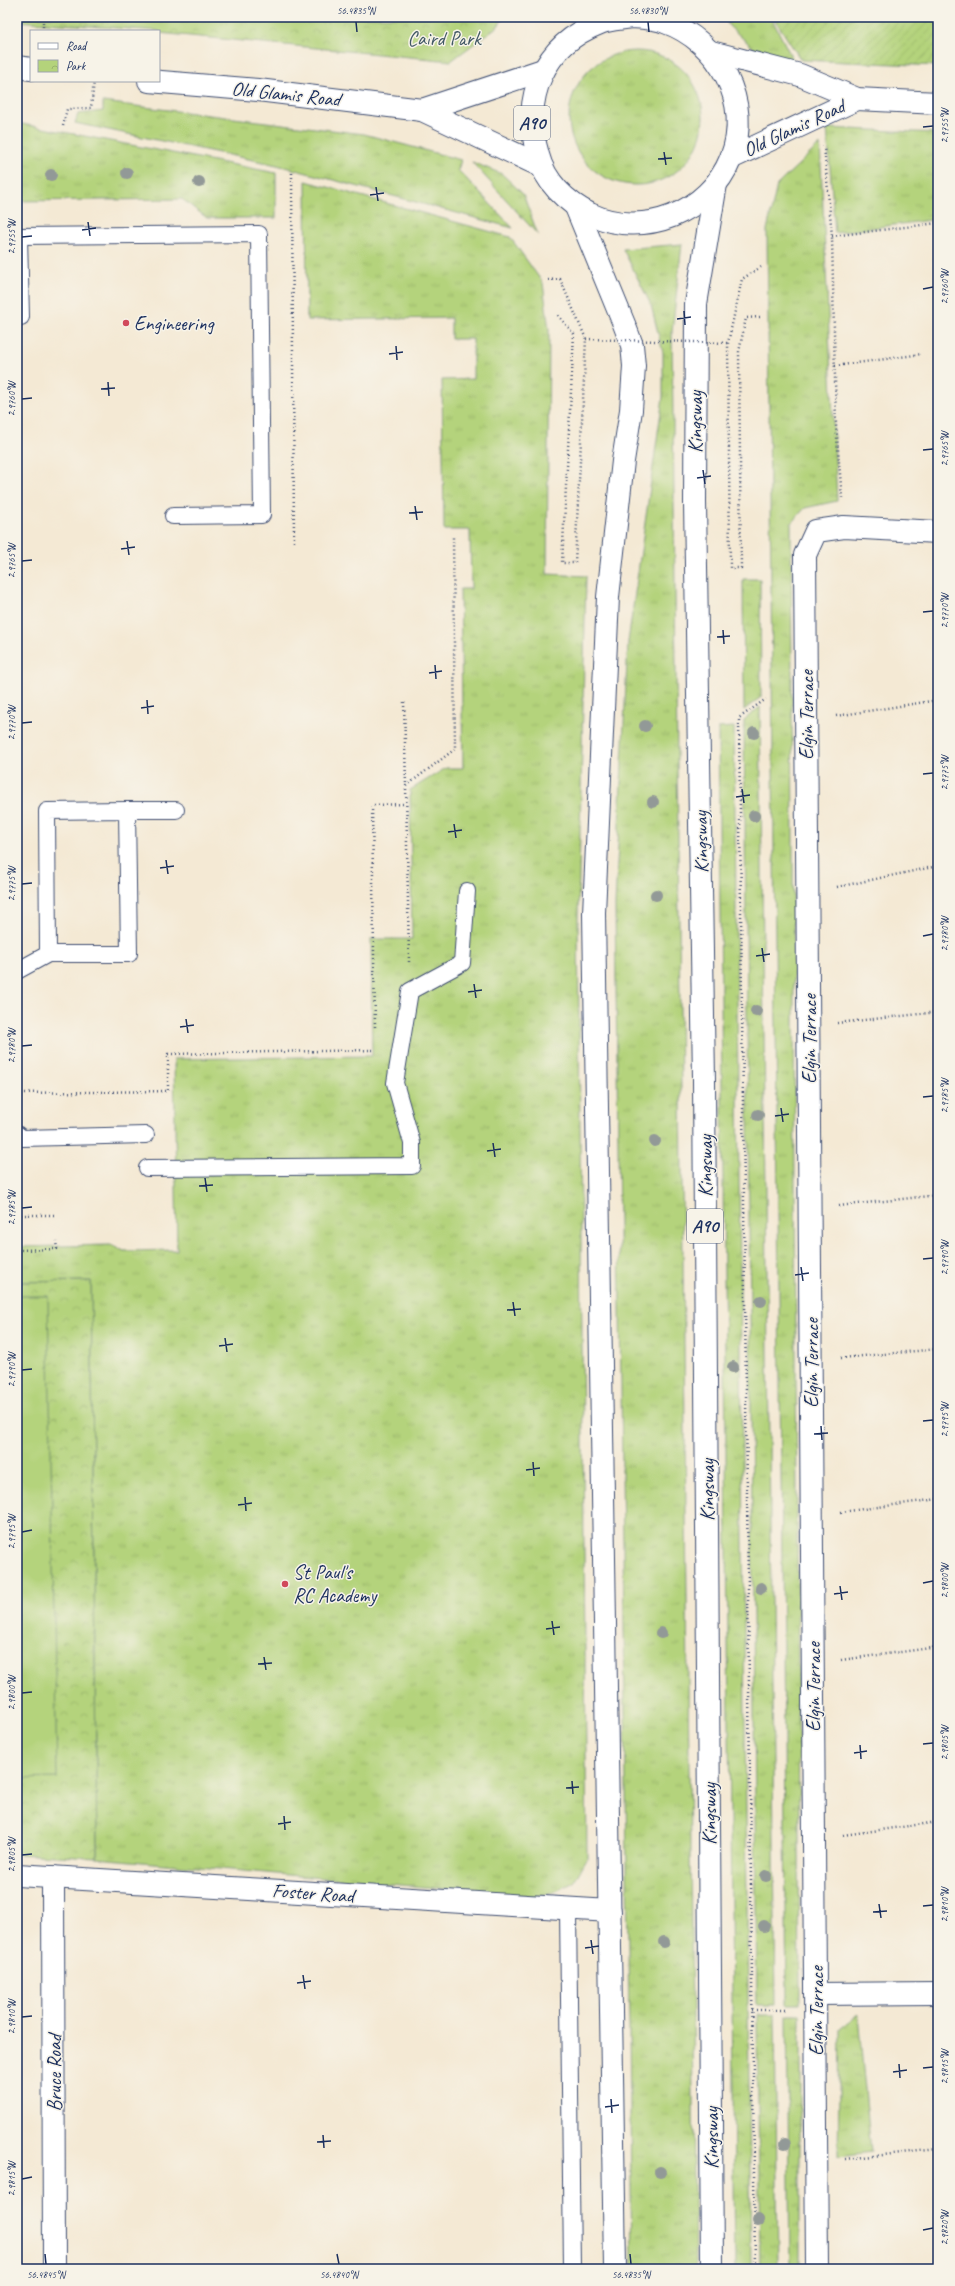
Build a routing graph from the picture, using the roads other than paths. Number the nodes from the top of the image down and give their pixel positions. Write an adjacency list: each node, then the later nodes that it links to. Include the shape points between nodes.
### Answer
1 (632, 17): 2 (main road); 3 (main road)
2 (688, 26): 4 (main road, A90)
3 (574, 27): 7 (main road, A90)
4 (711, 52): 9 (main road, Old Glamis Road, via 800,75); 12 (main road, A90, via 727,76 736,102 737,131)
5 (17, 67): 6 (main road)
6 (30, 69)
7 (544, 70): 11 (main road, Old Glamis Road); 13 (main road, A90, via 532,101 532,134)
8 (160, 82): 11 (main road, Old Glamis Road, via 258,90)
9 (857, 99): 10 (main road, Old Glamis Road); 12 (main road, Old Glamis Road)
10 (938, 103)
11 (422, 110): 13 (main road, Old Glamis Road)
12 (731, 158): 14 (main road, A90)
13 (541, 166): 15 (main road, A90, via 556,188)
14 (716, 184): 15 (main road, via 693,206 665,220 635,225 604,220); 37 (main road, Kingsway / A90, via 696,304 695,351 704,1080)
15 (576, 207): 31 (main road, A90, via 632,345 634,366 608,597 594,913)
16 (18, 236): 17 (lane); 18 (lane, via 259,234 262,515)
17 (21, 317)
18 (173, 516)
19 (938, 532): 33 (main road, Elgin Terrace, via 844,527 816,531 805,555)
20 (127, 810): 21 (lane); 23 (lane, via 47,811); 23 (lane, via 129,954)
21 (176, 810)
22 (467, 891): 27 (lane, via 462,963 410,991 395,1083 412,1143 412,1166)
23 (48, 954): 24 (lane)
24 (17, 971)
25 (17, 1134): 26 (lane, via 22,1138)
26 (146, 1134)
27 (147, 1168)
28 (17, 1875): 29 (main road, Foster Road)
29 (53, 1877): 30 (main road, Foster Road); 34 (main road, Bruce Road)
30 (568, 1909): 31 (main road, Foster Road); 35 (lane)
31 (610, 1911): 36 (main road, A90)
32 (938, 1993): 33 (main road)
33 (815, 1994): 38 (main road, Elgin Terrace)
34 (54, 2269)
35 (572, 2269)
36 (615, 2269)
37 (712, 2269)
38 (817, 2269)

